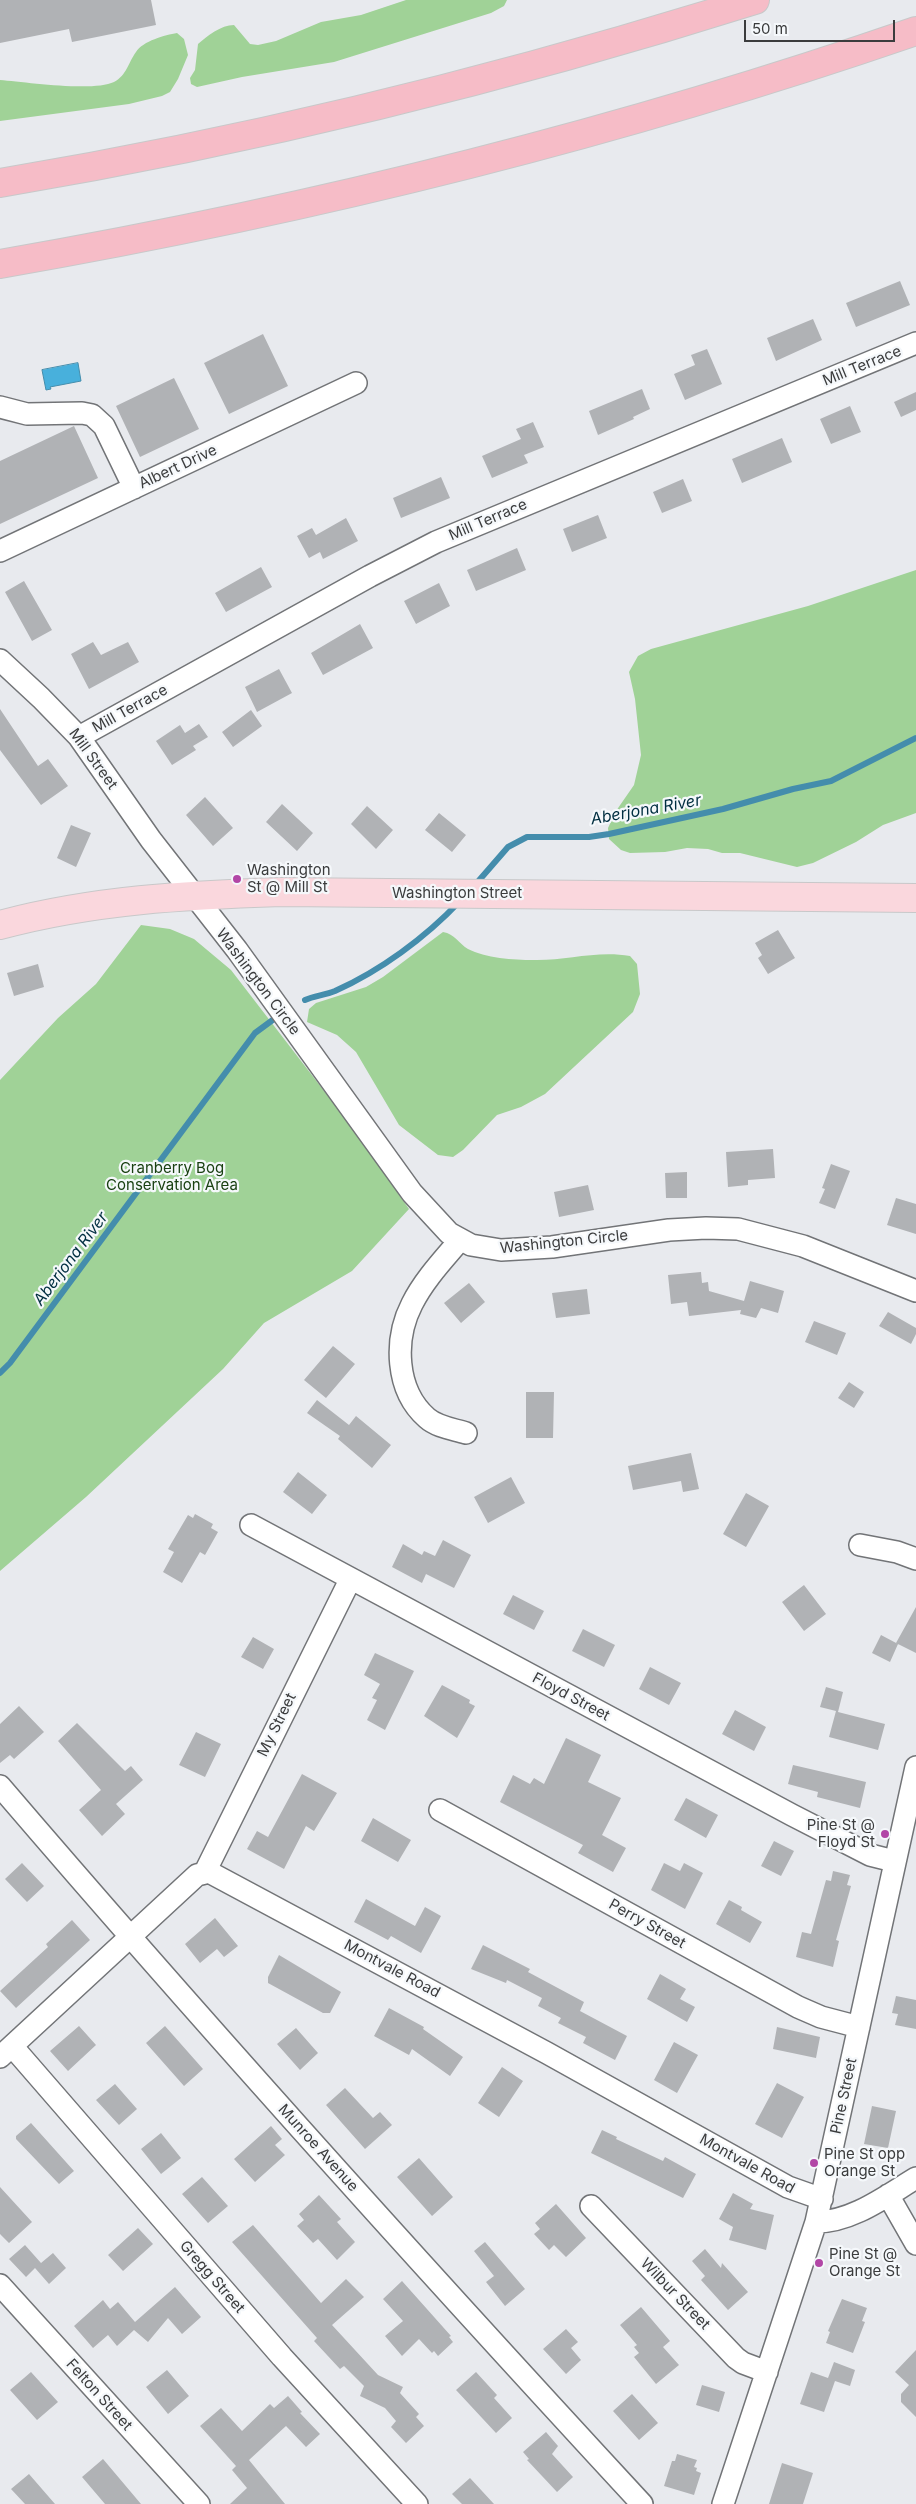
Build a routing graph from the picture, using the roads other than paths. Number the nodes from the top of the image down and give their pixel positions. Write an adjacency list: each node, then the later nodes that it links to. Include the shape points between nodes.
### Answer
1 (755, 0): 3 (highway, via 421,95 197,146)
2 (916, 31): 4 (highway, via 712,98 472,165 212,225)
3 (0, 183)
4 (0, 264)
5 (916, 343): 11 (street, Mill Terrace, via 436,542)
6 (356, 382): 8 (street, Albert Drive)
7 (0, 407): 8 (street, via 27,414 92,415 104,426)
8 (134, 488): 9 (street, Albert Drive)
9 (0, 551)
10 (0, 660): 11 (street, Mill Street)
11 (79, 737): 12 (street, Mill Street)
12 (191, 895): 13 (main road, Washington Street, via 282,892); 14 (main road, Washington Street, via 81,908); 15 (street, Washington Circle, via 237,950 416,1198 439,1224)
13 (916, 898)
14 (0, 925)
15 (460, 1240): 16 (street, Washington Circle, via 491,1250 512,1250 669,1230 738,1230 803,1246); 17 (street, via 439,1264 411,1306 402,1332 400,1361 403,1379 422,1413 434,1422)
16 (916, 1291)
17 (466, 1433)
18 (251, 1525): 21 (street, Floyd Street)
19 (860, 1545): 20 (street)
20 (916, 1559)
21 (350, 1580): 25 (street, Floyd Street, via 792,1815 870,1855); 26 (street, My Street)
22 (916, 1767): 25 (street, Pine Street)
23 (0, 1786): 27 (street, Munroe Avenue)
24 (440, 1810): 28 (street, Perry Street, via 798,2007)
25 (894, 1861): 28 (street, Pine Street)
26 (206, 1872): 27 (street, via 197,1875); 32 (street, Montvale Road, via 402,1975 788,2187)
27 (130, 1938): 29 (street); 40 (street, Munroe Avenue)
28 (858, 2027): 32 (street, Pine Street)
29 (6, 2052): 39 (street, Gregg Street)
30 (916, 2178): 31 (street)
31 (888, 2195): 34 (street, via 848,2216); 35 (street)
32 (822, 2199): 34 (street, Pine Street)
33 (591, 2206): 37 (street, Wilbur Street, via 736,2358)
34 (816, 2222): 37 (street, Pine Street)
35 (916, 2244)
36 (0, 2285): 38 (street, Felton Street)
37 (767, 2372): 41 (street, Pine Street)
38 (199, 2504)
39 (417, 2504)
40 (642, 2504)
41 (723, 2504)

